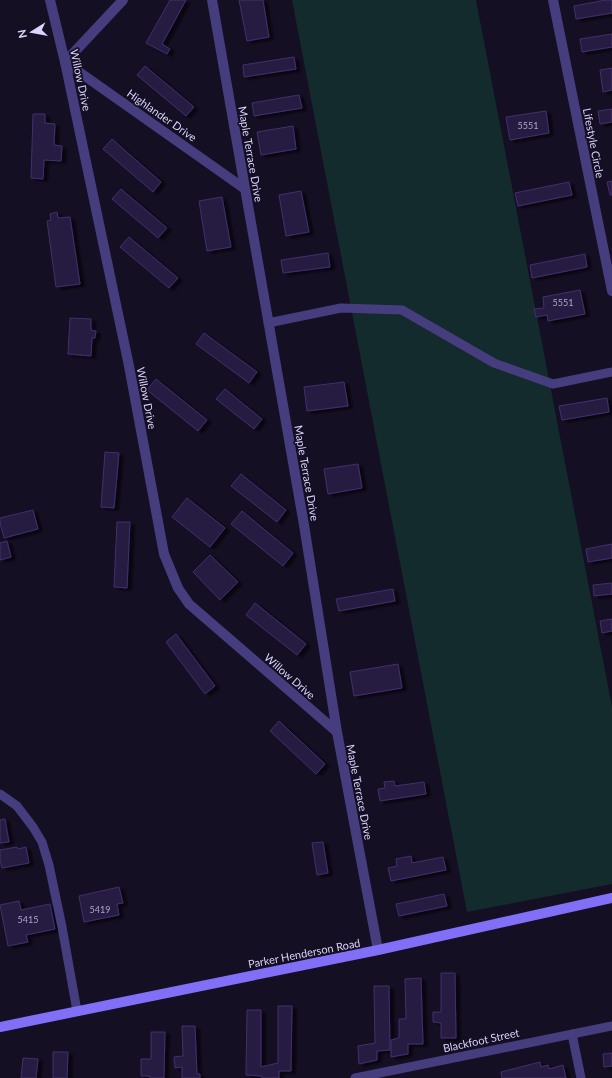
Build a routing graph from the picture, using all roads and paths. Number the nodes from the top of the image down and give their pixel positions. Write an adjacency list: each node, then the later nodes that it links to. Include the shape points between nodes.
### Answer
1 (50, 0): 5 (street, Willow Drive)
2 (123, 0): 5 (street)
3 (212, 0): 6 (street, Maple Terrace Drive)
4 (553, 0): 7 (street, Lifestyle Circle)
5 (65, 62): 6 (street, Highlander Drive); 10 (street, Willow Drive, via 129,366 164,554 172,574 189,604)
6 (245, 189): 8 (street, Maple Terrace Drive)
7 (612, 291)
8 (268, 323): 9 (lane, via 342,308 402,310 494,363 553,384); 10 (street, Maple Terrace Drive)
9 (612, 372)
10 (337, 732): 13 (street, Maple Terrace Drive)
11 (0, 794): 14 (lane, via 17,806 42,842 61,919)
12 (612, 898): 13 (street, Parker Henderson Road)
13 (378, 950): 14 (street, Parker Henderson Road)
14 (77, 1011): 16 (street, Parker Henderson Road)
15 (612, 1026): 17 (lane, Blackfoot Street)
16 (0, 1027)
17 (572, 1034): 18 (lane, Blackfoot Street); 20 (lane)
18 (382, 1075): 19 (lane, Blackfoot Street)
19 (355, 1078)
20 (581, 1078)

